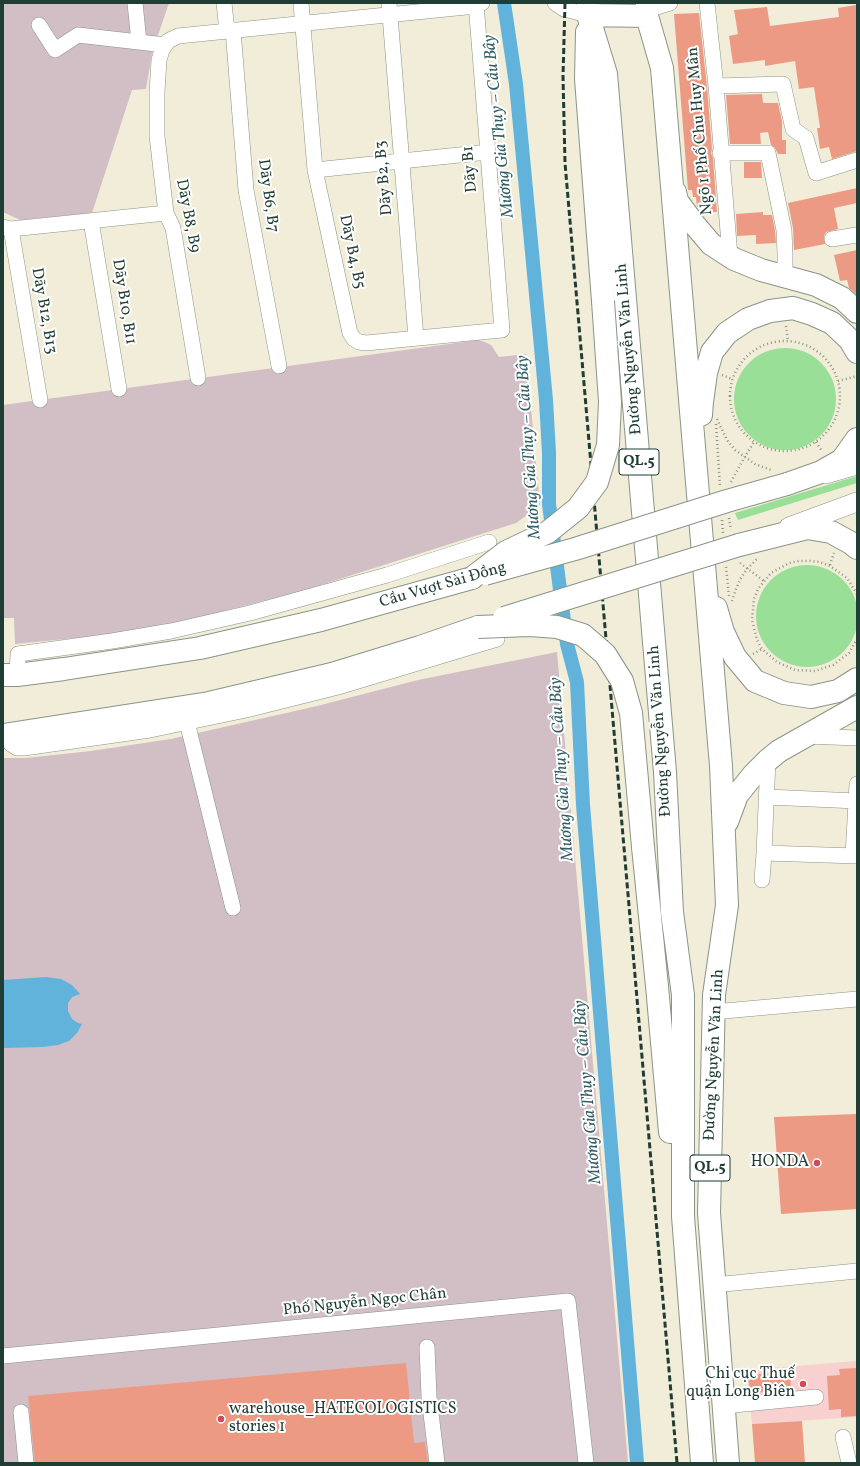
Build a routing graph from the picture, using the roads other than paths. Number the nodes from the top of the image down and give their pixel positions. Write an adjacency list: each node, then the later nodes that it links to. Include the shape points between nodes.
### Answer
1 (135, 3): 14 (street)
2 (224, 3): 13 (street, Dãy B6, B7)
3 (301, 3): 11 (street, Dãy B4, B5)
4 (556, 3): 9 (street, via 564,9)
5 (670, 3): 10 (street)
6 (707, 3): 16 (street, Ngõ 1 Phố Chu Huy Mân)
7 (478, 4): 8 (street); 17 (street, Dãy B1)
8 (390, 9): 11 (street); 20 (street, Dãy B2, B3)
9 (588, 9): 10 (highway); 47 (highway, bridge, via 586,79 610,402 608,445 597,482 578,508 548,532 506,552); 68 (highway, Đường Nguyễn Văn Linh / QL.5, via 606,74 665,772 672,912 683,995)
10 (647, 10): 22 (highway, Đường Nguyễn Văn Linh / QL.5, via 662,68)
11 (303, 23): 13 (street); 21 (street, Dãy B4, B5)
12 (39, 25): 14 (street, via 56,50 78,35)
13 (230, 31): 15 (street, via 178,36); 34 (street, Dãy B6, B7, via 246,190)
14 (139, 42): 15 (street)
15 (166, 45): 23 (street, Dãy B8, B9, via 160,60 157,92 157,136)
16 (716, 86): 18 (street, Ngõ 1 Phố Chu Huy Mân); 19 (street, via 783,84 793,129 806,138 816,173)
17 (488, 152): 20 (street); 31 (street, Dãy B1)
18 (720, 153): 28 (street, Ngõ 1 Phố Chu Huy Mân); 29 (street, via 768,153 784,230)
19 (857, 160)
20 (402, 161): 21 (street); 32 (street, Dãy B2, B3)
21 (315, 170): 32 (street, Dãy B4, B5, via 350,333 354,339 366,343)
22 (671, 181): 28 (highway, via 677,201 694,224 711,244); 41 (highway, Đường Nguyễn Văn Linh / QL.5)
23 (166, 213): 24 (street); 35 (street, Dãy B8, B9, via 173,228)
24 (91, 221): 25 (street); 36 (street, Dãy B10, B11)
25 (7, 228): 37 (street, Dãy B12, B13)
26 (857, 235): 27 (street)
27 (832, 239)
28 (730, 256): 29 (highway, via 761,270)
29 (785, 276): 30 (highway, via 816,285 842,298)
30 (857, 312)
31 (502, 330): 32 (street, Dãy B4, B5)
32 (416, 338)
33 (857, 352): 41 (highway, via 850,340 832,323 793,308 770,311 748,319 727,333 712,352 712,373 702,402)
34 (279, 366)
35 (198, 378)
36 (119, 389)
37 (40, 400)
38 (857, 439): 40 (highway, Cầu Vượt Sài Đồng, via 842,460 821,472)
39 (857, 465): 40 (main road)
40 (782, 478): 47 (highway, Cầu Vượt Sài Đồng, bridge, via 727,501 575,549)
41 (697, 501): 46 (highway, Đường Nguyễn Văn Linh / QL.5)
42 (857, 502): 44 (main road)
43 (489, 542): 50 (street, via 373,579 250,613 171,631 18,654)
44 (739, 545): 45 (highway, via 807,528 831,532); 48 (highway, bridge)
45 (857, 548)
46 (704, 564): 51 (highway, via 723,632 735,657 756,681 784,693 811,697 838,691); 63 (highway, Đường Nguyễn Văn Linh / QL.5, via 721,766)
47 (472, 578): 50 (highway, Cầu Vượt Sài Đồng, via 321,620 200,648)
48 (478, 626): 54 (highway, via 332,674 209,703); 68 (highway, bridge, via 557,627 583,635 605,654 622,681 631,713 673,1172)
49 (497, 639): 53 (street, via 338,687)
50 (10, 675)
51 (857, 679)
52 (857, 707): 55 (highway)
53 (187, 722): 54 (street, via 107,737 24,748 17,748); 65 (street)
54 (3, 735)
55 (805, 736): 56 (street); 57 (highway)
56 (857, 738)
57 (768, 760): 59 (street); 63 (highway, via 737,795 727,820)
58 (857, 784): 60 (street)
59 (767, 797): 60 (street); 61 (street)
60 (857, 801): 62 (street)
61 (764, 853): 62 (street); 64 (street)
62 (855, 856)
63 (726, 873): 67 (highway, Đường Nguyễn Văn Linh / QL.5, via 727,905)
64 (762, 880)
65 (233, 908)
66 (857, 999): 67 (street)
67 (713, 1012): 70 (highway, Đường Nguyễn Văn Linh / QL.5, via 709,1213)
68 (683, 1216): 80 (highway, Đường Nguyễn Văn Linh / QL.5)
69 (857, 1271): 70 (street)
70 (714, 1285): 74 (highway, Đường Nguyễn Văn Linh / QL.5)
71 (427, 1347): 78 (street, via 429,1397)
72 (3, 1356): 79 (street, Phố Nguyễn Ngọc Chân, via 568,1301)
73 (816, 1397): 74 (street)
74 (724, 1406): 81 (highway, Đường Nguyễn Văn Linh / QL.5)
75 (21, 1412): 77 (street)
76 (843, 1437): 82 (street)
77 (26, 1463)
78 (437, 1463)
79 (586, 1463)
80 (702, 1463)
81 (728, 1463)
82 (849, 1463)

